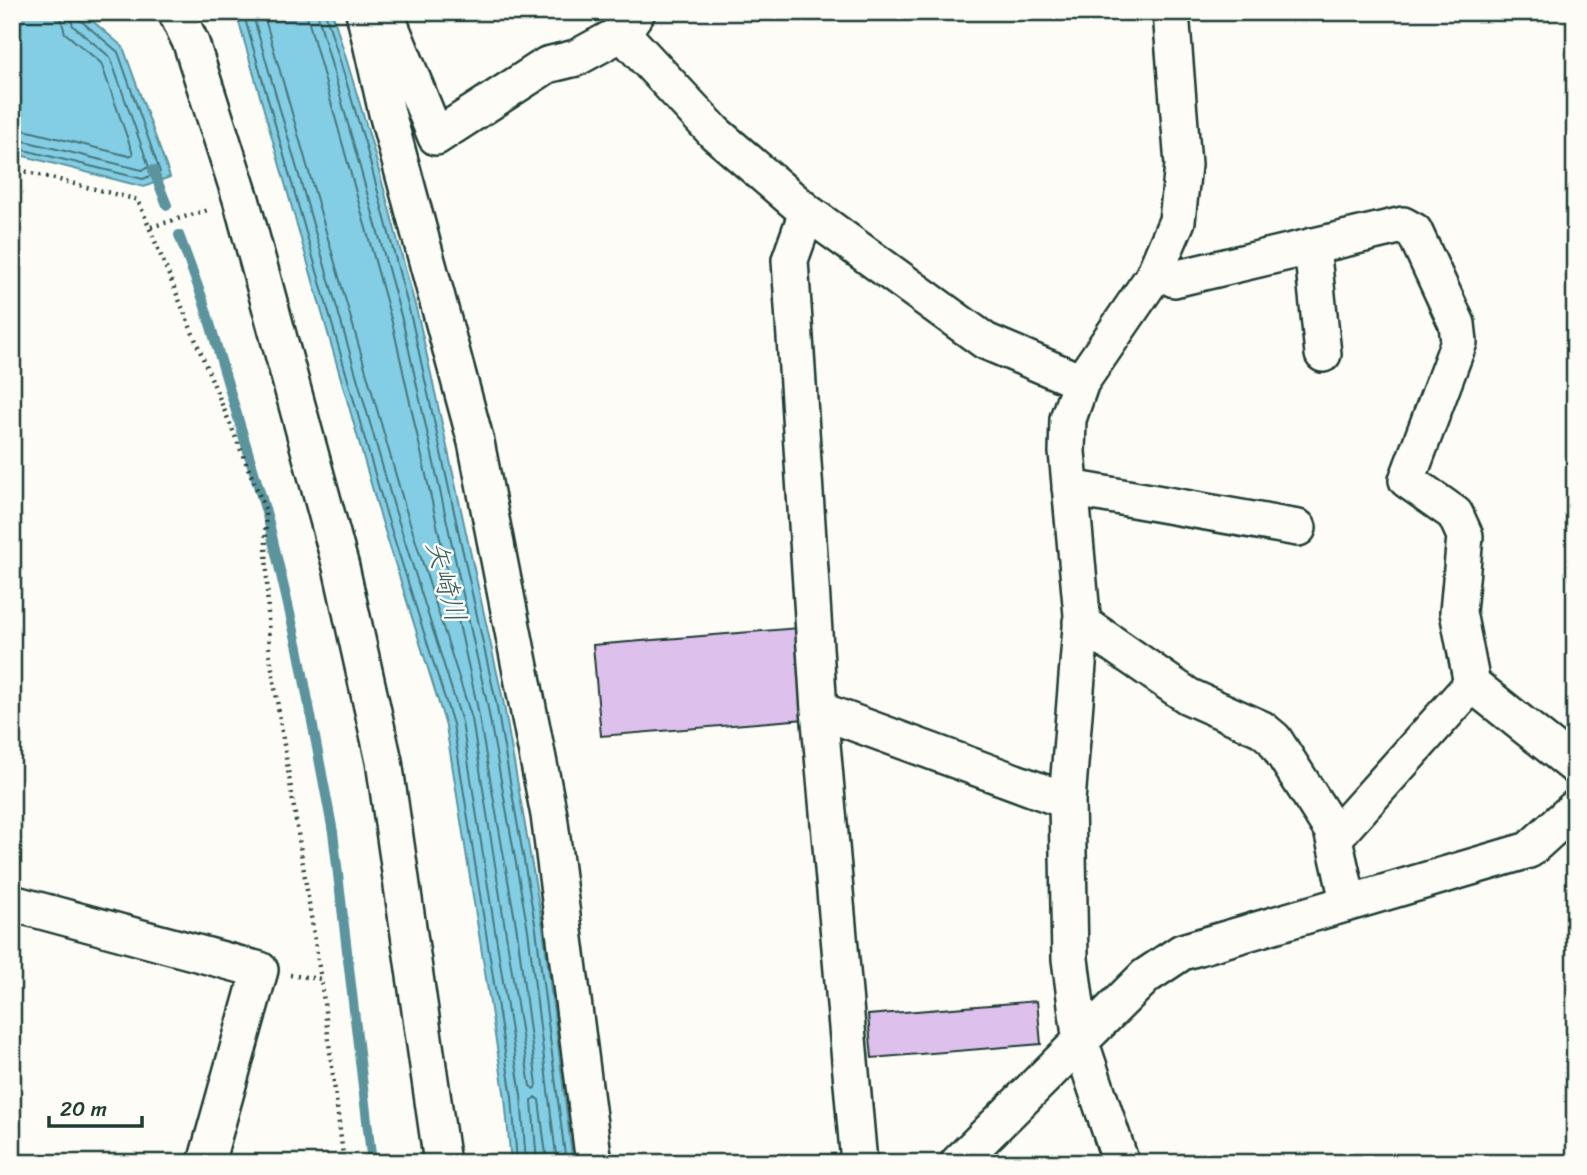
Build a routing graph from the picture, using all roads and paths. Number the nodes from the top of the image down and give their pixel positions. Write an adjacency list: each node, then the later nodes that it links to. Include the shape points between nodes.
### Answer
1 (176, 12): 7 (street, via 191,43)
2 (364, 12): 31 (street, via 476,442 549,816)
3 (385, 12): 5 (street, via 436,137 547,65 576,58)
4 (1171, 12): 11 (street, via 1183,165 1177,221)
5 (629, 23): 8 (street, via 715,133)
6 (12, 168): 9 (path, via 138,200)
7 (241, 199): 9 (path); 30 (street, via 341,567 384,761)
8 (807, 212): 13 (street, via 985,341); 18 (street, via 790,260)
9 (151, 227): 26 (path, via 265,509 269,650)
10 (1312, 246): 11 (street, via 1174,279); 12 (street); 17 (street, via 1403,225 1414,232 1457,324 1459,342 1407,480 1455,514 1465,536 1458,612)
11 (1157, 269): 13 (street)
12 (1323, 354)
13 (1081, 382): 14 (street, via 1069,419)
14 (1070, 488): 15 (street); 16 (street)
15 (1298, 528)
16 (1081, 622): 20 (street); 22 (street, via 1188,695 1274,739)
17 (1472, 684): 19 (street); 22 (street)
18 (819, 710): 20 (street); 32 (street)
19 (1575, 766)
20 (1067, 801): 27 (street, via 1070,958)
21 (1575, 808): 23 (street, via 1529,850)
22 (1334, 838): 23 (street)
23 (1348, 901): 27 (street, via 1182,952 1146,976)
24 (12, 903): 25 (street)
25 (260, 970): 26 (path); 28 (street)
26 (321, 979): 29 (path)
27 (1081, 1043): 33 (street); 34 (street)
28 (206, 1163)
29 (344, 1163)
30 (442, 1163)
31 (594, 1163)
32 (859, 1163)
33 (958, 1163)
34 (1121, 1163)

